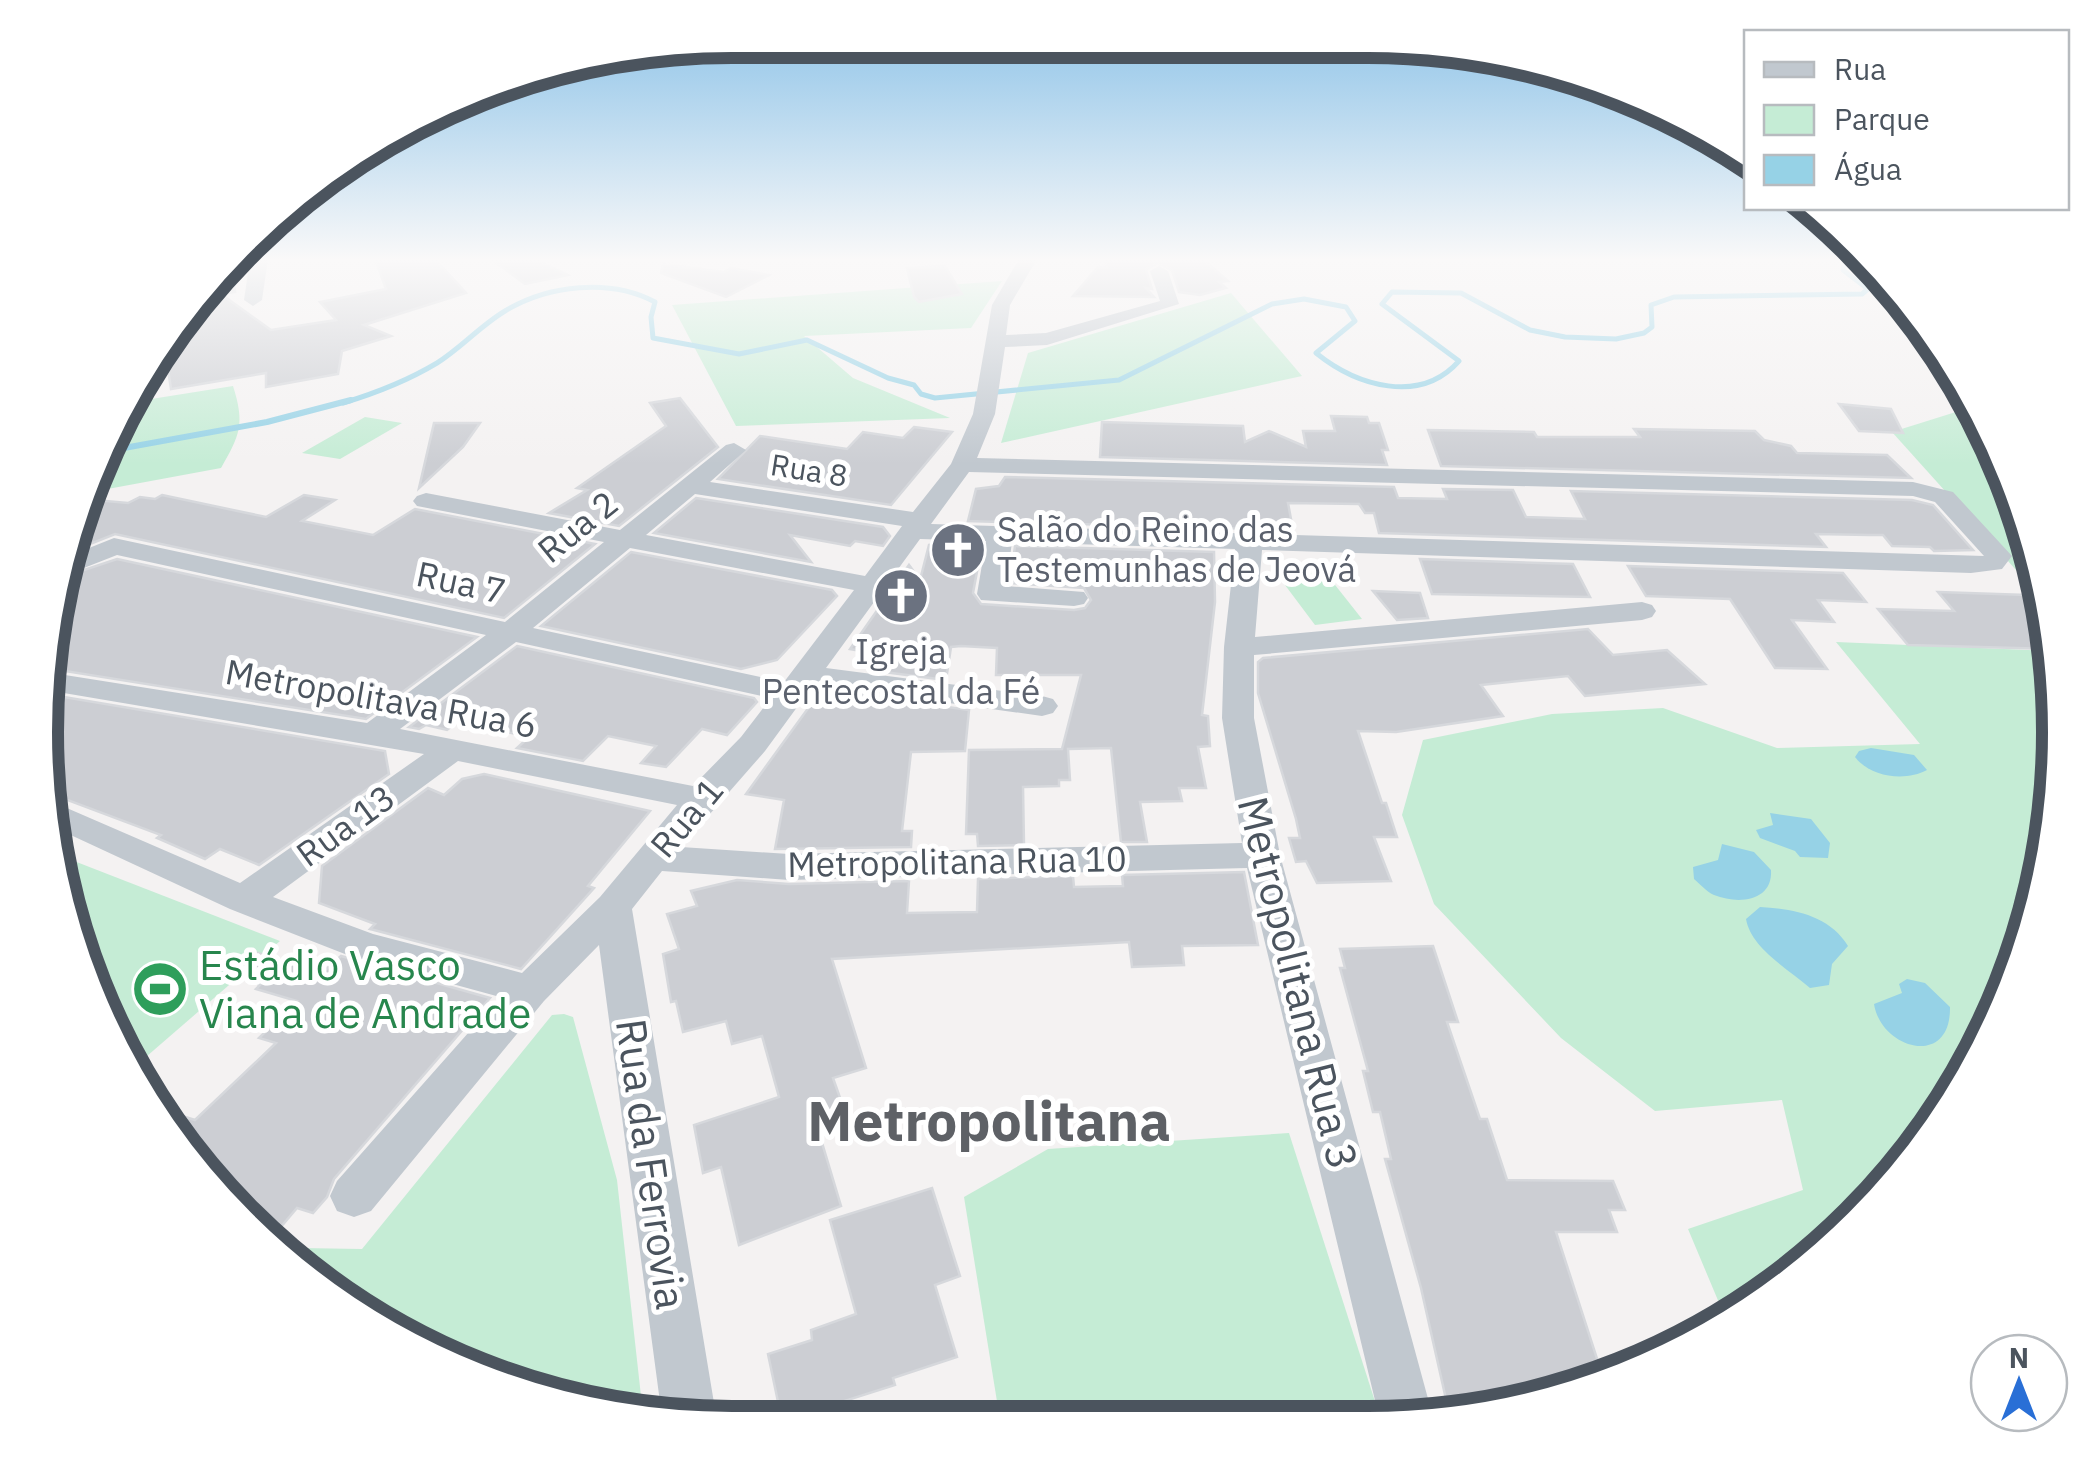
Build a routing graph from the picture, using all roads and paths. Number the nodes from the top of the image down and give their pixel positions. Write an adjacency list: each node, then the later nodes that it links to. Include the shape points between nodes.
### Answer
1 (997, 327): 3 (street, Rua 1)
2 (1091, 327): 3 (street, via 1058,337)
3 (995, 340): 5 (street, Rua 1, via 984,414)
4 (734, 450): 6 (street, Rua 2)
5 (962, 465): 8 (street, Rua 1); 11 (street, Rua 8, via 1914,490 1944,497 1999,556 1971,565)
6 (688, 486): 8 (street, Rua 8); 10 (street, Rua 2)
7 (426, 501): 10 (street, Rua 7)
8 (916, 526): 9 (street, Rua 8); 13 (street, Rua 1)
9 (1000, 534): 11 (street, Rua 8); 14 (street, via 991,594)
10 (621, 540): 13 (street, Rua 7); 16 (street, Rua 2)
11 (1249, 543): 17 (street, Metropolitana Rua 3)
12 (79, 561): 16 (street, Rua 7, via 114,546)
13 (870, 585): 19 (street, Rua 1)
14 (1074, 598)
15 (1642, 611): 17 (street)
16 (510, 632): 19 (street, Rua 7); 21 (street, Rua 2)
17 (1239, 648): 25 (street, Metropolitana Rua 3, via 1238,718)
18 (59, 683): 21 (street, Metropolitava Rua 6)
19 (798, 683): 20 (street, Rua 7); 23 (street, Rua 1)
20 (1042, 706)
21 (373, 734): 22 (street, Metropolitava Rua 6)
22 (450, 752): 23 (street, Metropolitava Rua 6); 27 (street, Rua 13)
23 (701, 799): 26 (street, Rua 1)
24 (63, 818): 27 (street)
25 (1262, 855): 26 (street, Metropolitana Rua 10, via 788,868); 32 (street, Metropolitana Rua 3)
26 (652, 858): 28 (street, Rua 1)
27 (243, 900): 29 (street, via 364,946)
28 (614, 907): 29 (street, Rua 1); 31 (street, Rua da Ferrovia)
29 (530, 990): 30 (street, Rua 1)
30 (354, 1196)
31 (687, 1404)
32 (1403, 1404)

